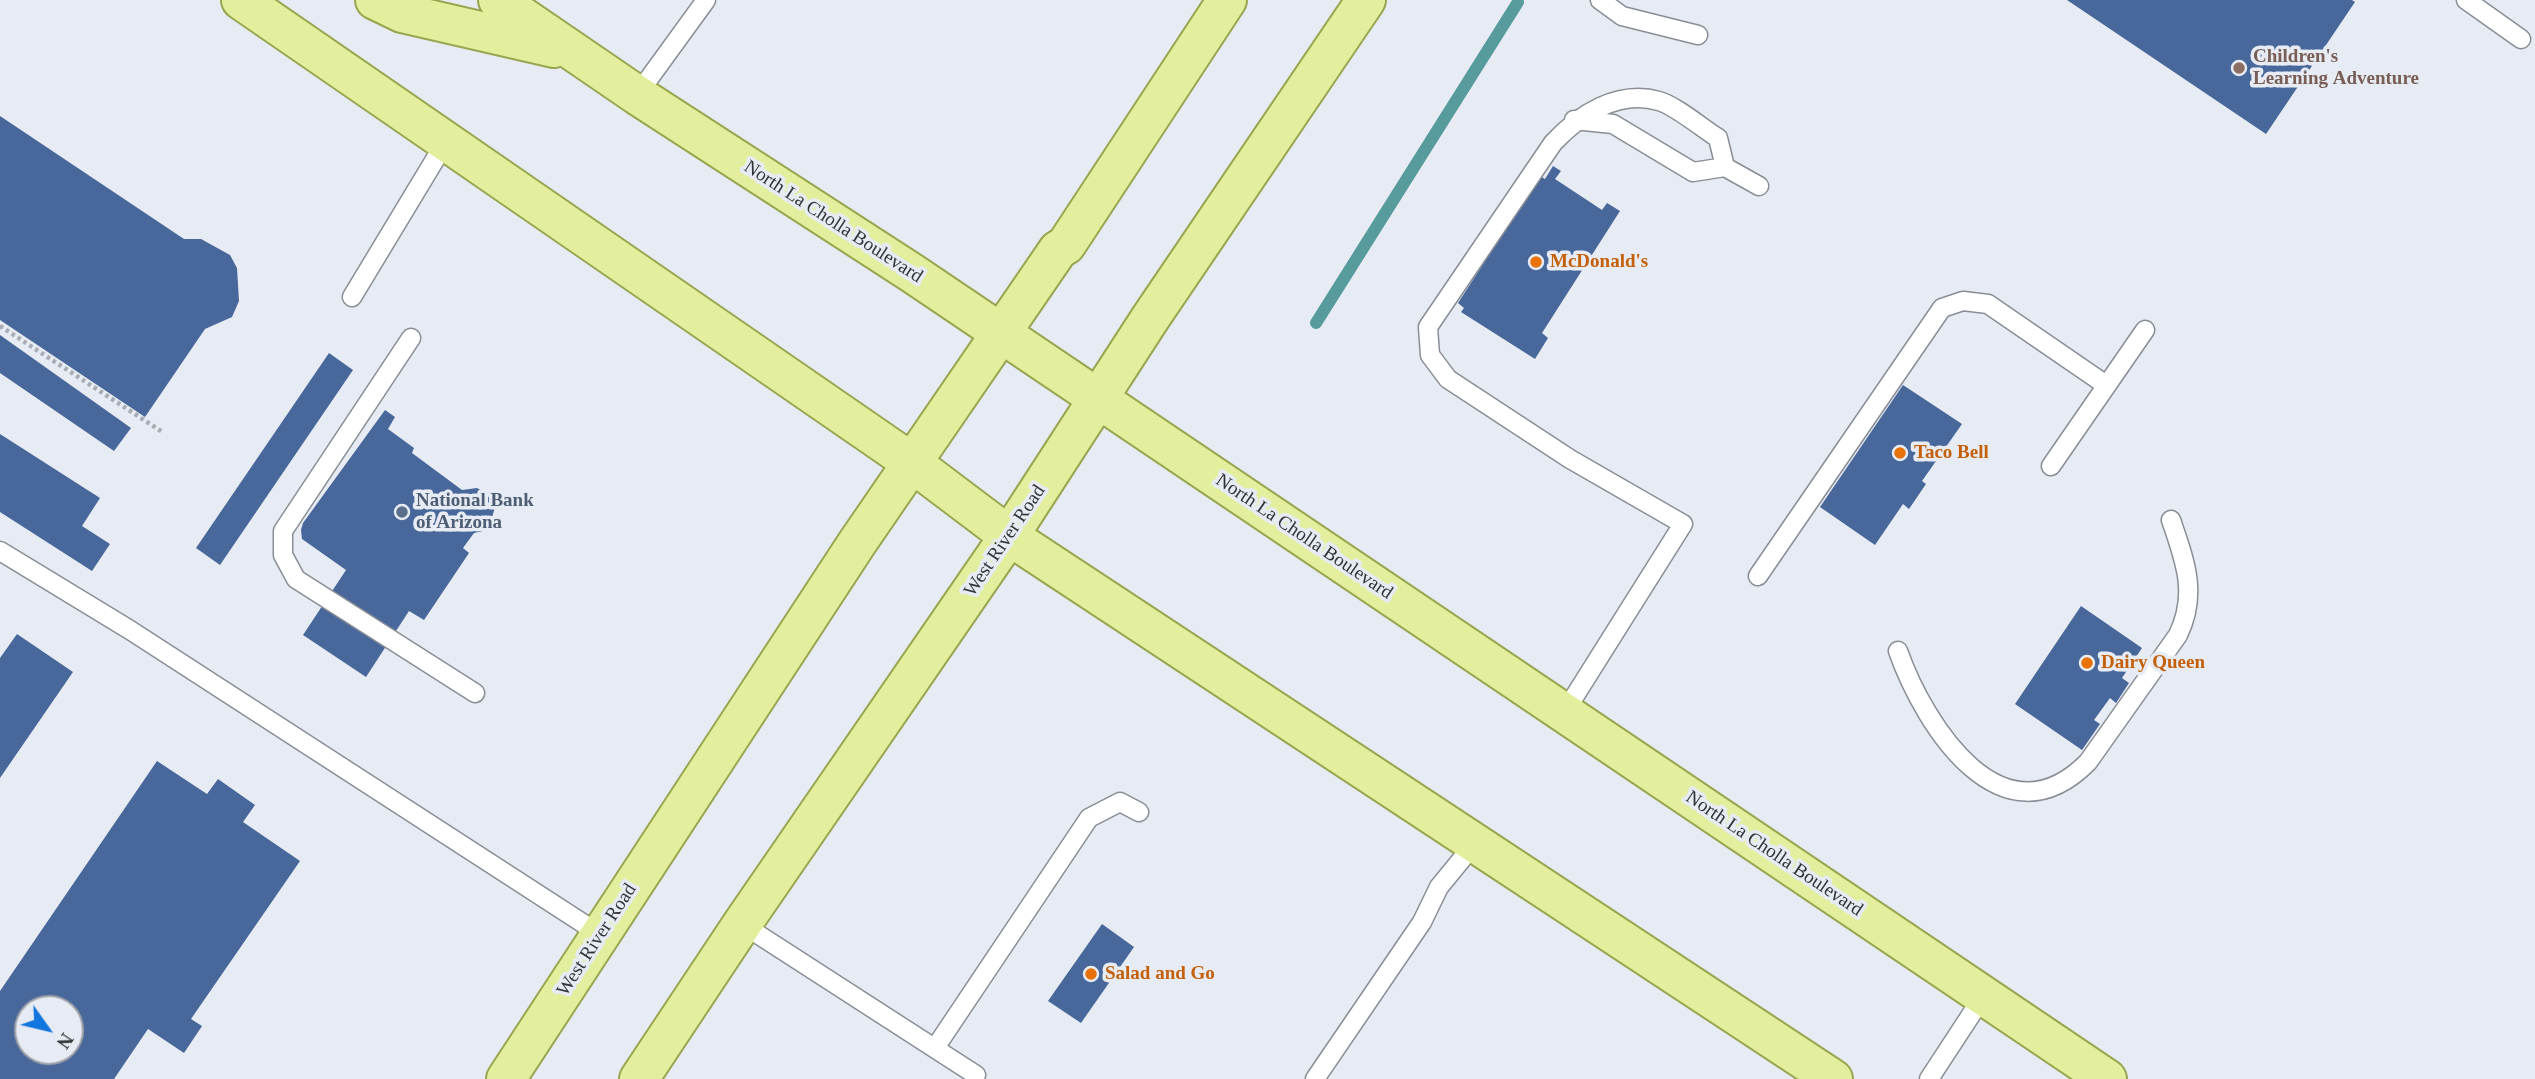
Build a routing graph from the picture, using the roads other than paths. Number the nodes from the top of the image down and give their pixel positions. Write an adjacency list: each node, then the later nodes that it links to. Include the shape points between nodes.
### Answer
1 (241, 0): 14 (main road)
2 (375, 0): 11 (main road, via 402,13)
3 (498, 0): 11 (main road, North La Cholla Boulevard)
4 (706, 0): 12 (lane)
5 (1227, 0): 19 (main road, West River Road)
6 (1366, 0): 22 (main road, West River Road)
7 (1600, 0): 9 (lane, via 1622,16)
8 (2466, 0): 10 (lane)
9 (1698, 35)
10 (2521, 39)
11 (573, 52): 12 (main road, North La Cholla Boulevard)
12 (637, 95): 19 (main road, North La Cholla Boulevard)
13 (1574, 120): 15 (lane, via 1613,124 1693,172); 15 (lane, via 1629,98 1660,101 1718,138); 31 (lane, via 1553,143 1428,327 1430,355 1448,379 1570,459 1683,524)
14 (445, 143): 17 (lane); 23 (main road)
15 (1725, 167): 16 (lane)
16 (1759, 186)
17 (352, 298)
18 (2145, 330): 21 (lane)
19 (1003, 335): 22 (main road, North La Cholla Boulevard); 23 (main road, West River Road)
20 (411, 338): 30 (lane, via 283,531 283,555 296,579)
21 (2106, 385): 24 (lane); 28 (lane, via 1988,304 1963,301 1942,307)
22 (1100, 399): 26 (main road, West River Road); 31 (main road, North La Cholla Boulevard)
23 (911, 462): 26 (main road); 35 (main road, West River Road)
24 (2051, 466)
25 (2171, 520): 29 (lane, via 2188,569 2191,590 2186,618 2088,762 2073,778 2050,790 2029,794 2008,790 1961,760 1910,684)
26 (1009, 536): 33 (main road); 34 (main road, West River Road)
27 (0, 551): 35 (lane)
28 (1758, 576)
29 (1898, 651)
30 (475, 693)
31 (1564, 713): 36 (main road, North La Cholla Boulevard)
32 (1139, 812): 37 (lane, via 1120,802 1089,818)
33 (1475, 843): 41 (lane, via 1438,887 1422,922); 42 (main road)
34 (742, 924): 37 (lane); 40 (main road, West River Road)
35 (601, 935): 39 (main road, West River Road)
36 (1984, 995): 43 (lane); 44 (main road, North La Cholla Boulevard)
37 (935, 1048): 38 (lane)
38 (976, 1075)
39 (506, 1079)
40 (639, 1079)
41 (1315, 1079)
42 (1833, 1079)
43 (1929, 1079)
44 (2107, 1079)

